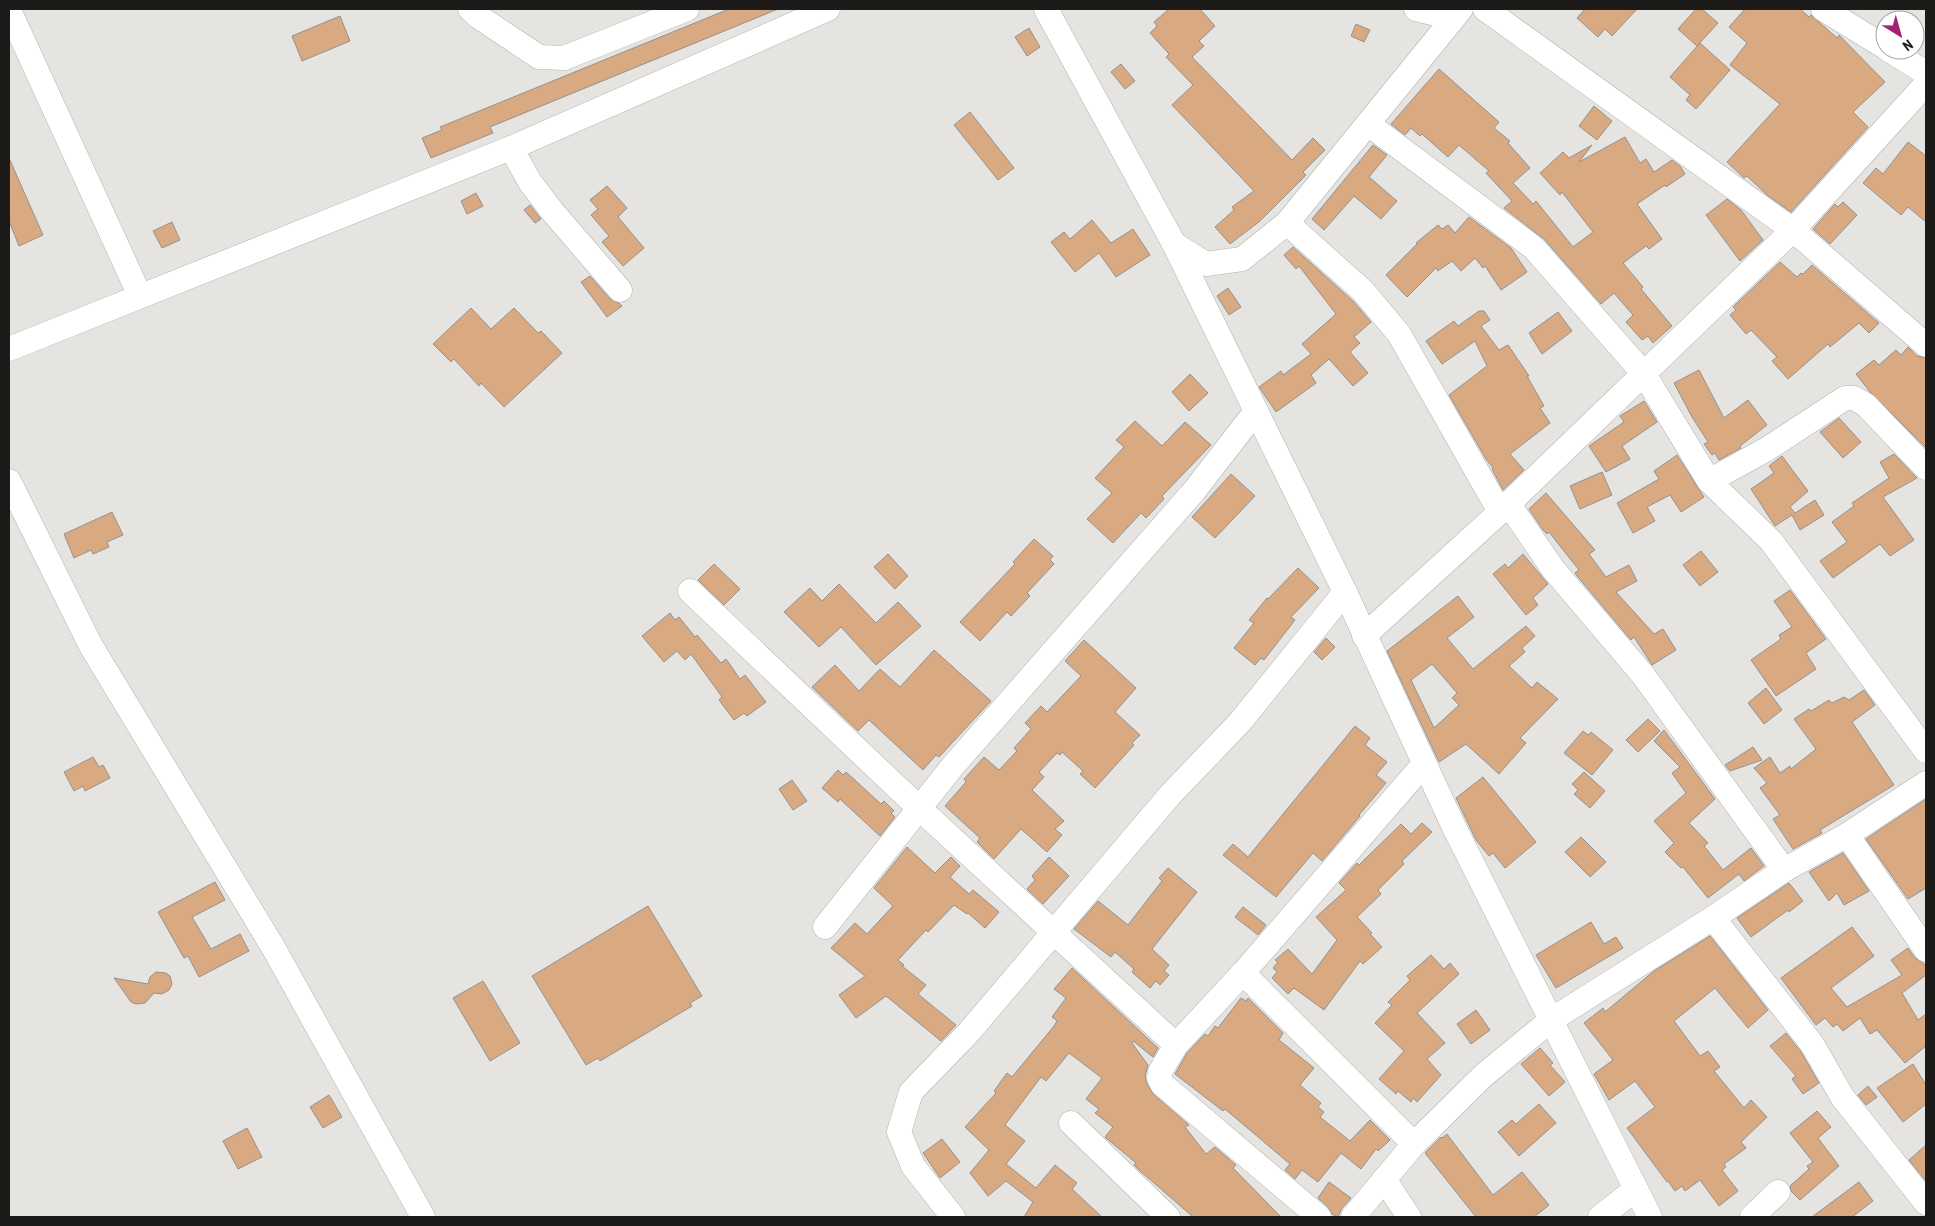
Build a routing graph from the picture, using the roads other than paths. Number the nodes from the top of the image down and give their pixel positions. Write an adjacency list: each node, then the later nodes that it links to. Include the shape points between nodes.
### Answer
1 (470, 9): 2 (street, via 539,57 564,58)
2 (687, 9)
3 (828, 9): 15 (street)
4 (1046, 9): 18 (street)
5 (1416, 9): 9 (street)
6 (1485, 9): 17 (street)
7 (1823, 9): 10 (street)
8 (9, 10): 20 (street)
9 (1457, 14): 14 (street)
10 (1875, 41)
11 (1906, 60): 12 (street)
12 (1926, 73)
13 (1926, 84): 17 (street)
14 (1368, 124): 16 (street); 23 (street, via 1534,248)
15 (511, 148): 19 (street, via 530,182); 20 (street)
16 (1288, 223): 18 (street, via 1242,259 1206,264); 28 (street, via 1363,291 1399,334)
17 (1793, 230): 21 (street); 23 (street)
18 (1174, 244): 24 (street)
19 (620, 290)
20 (140, 296): 22 (street)
21 (1926, 345)
22 (9, 349)
23 (1644, 374): 26 (street); 28 (street)
24 (1256, 411): 30 (street); 35 (street, via 1194,491)
25 (1926, 468): 26 (street, via 1866,405 1854,398 1845,398 1767,449)
26 (1708, 480): 32 (street, via 1771,541)
27 (9, 481): 51 (street, via 91,646 273,947)
28 (1504, 507): 31 (street); 37 (street, via 1643,675)
29 (690, 591): 35 (street)
30 (1345, 592): 31 (street); 40 (street, via 1240,722 1170,795)
31 (1364, 636): 33 (street)
32 (1926, 751)
33 (1424, 764): 42 (street); 43 (street)
34 (1926, 783): 36 (street)
35 (919, 808): 39 (street); 40 (street)
36 (1848, 834): 37 (street); 41 (street)
37 (1784, 870): 38 (street)
38 (1713, 918): 43 (street); 50 (street, via 1812,1044 1843,1098)
39 (825, 927)
40 (1054, 931): 44 (street); 52 (street, via 969,1032 911,1092 898,1132 913,1166)
41 (1926, 950)
42 (1243, 973): 44 (street); 46 (street)
43 (1551, 1020): 46 (street, via 1484,1075); 48 (street)
44 (1176, 1045): 54 (street, via 1160,1072 1162,1084)
45 (1071, 1124): 53 (street)
46 (1414, 1144): 47 (street)
47 (1384, 1180): 55 (street); 56 (street)
48 (1636, 1189): 57 (street); 58 (street)
49 (1778, 1192): 59 (street)
50 (1926, 1203)
51 (423, 1217)
52 (954, 1217)
53 (1168, 1217)
54 (1319, 1217)
55 (1353, 1217)
56 (1409, 1217)
57 (1600, 1217)
58 (1650, 1217)
59 (1752, 1217)

